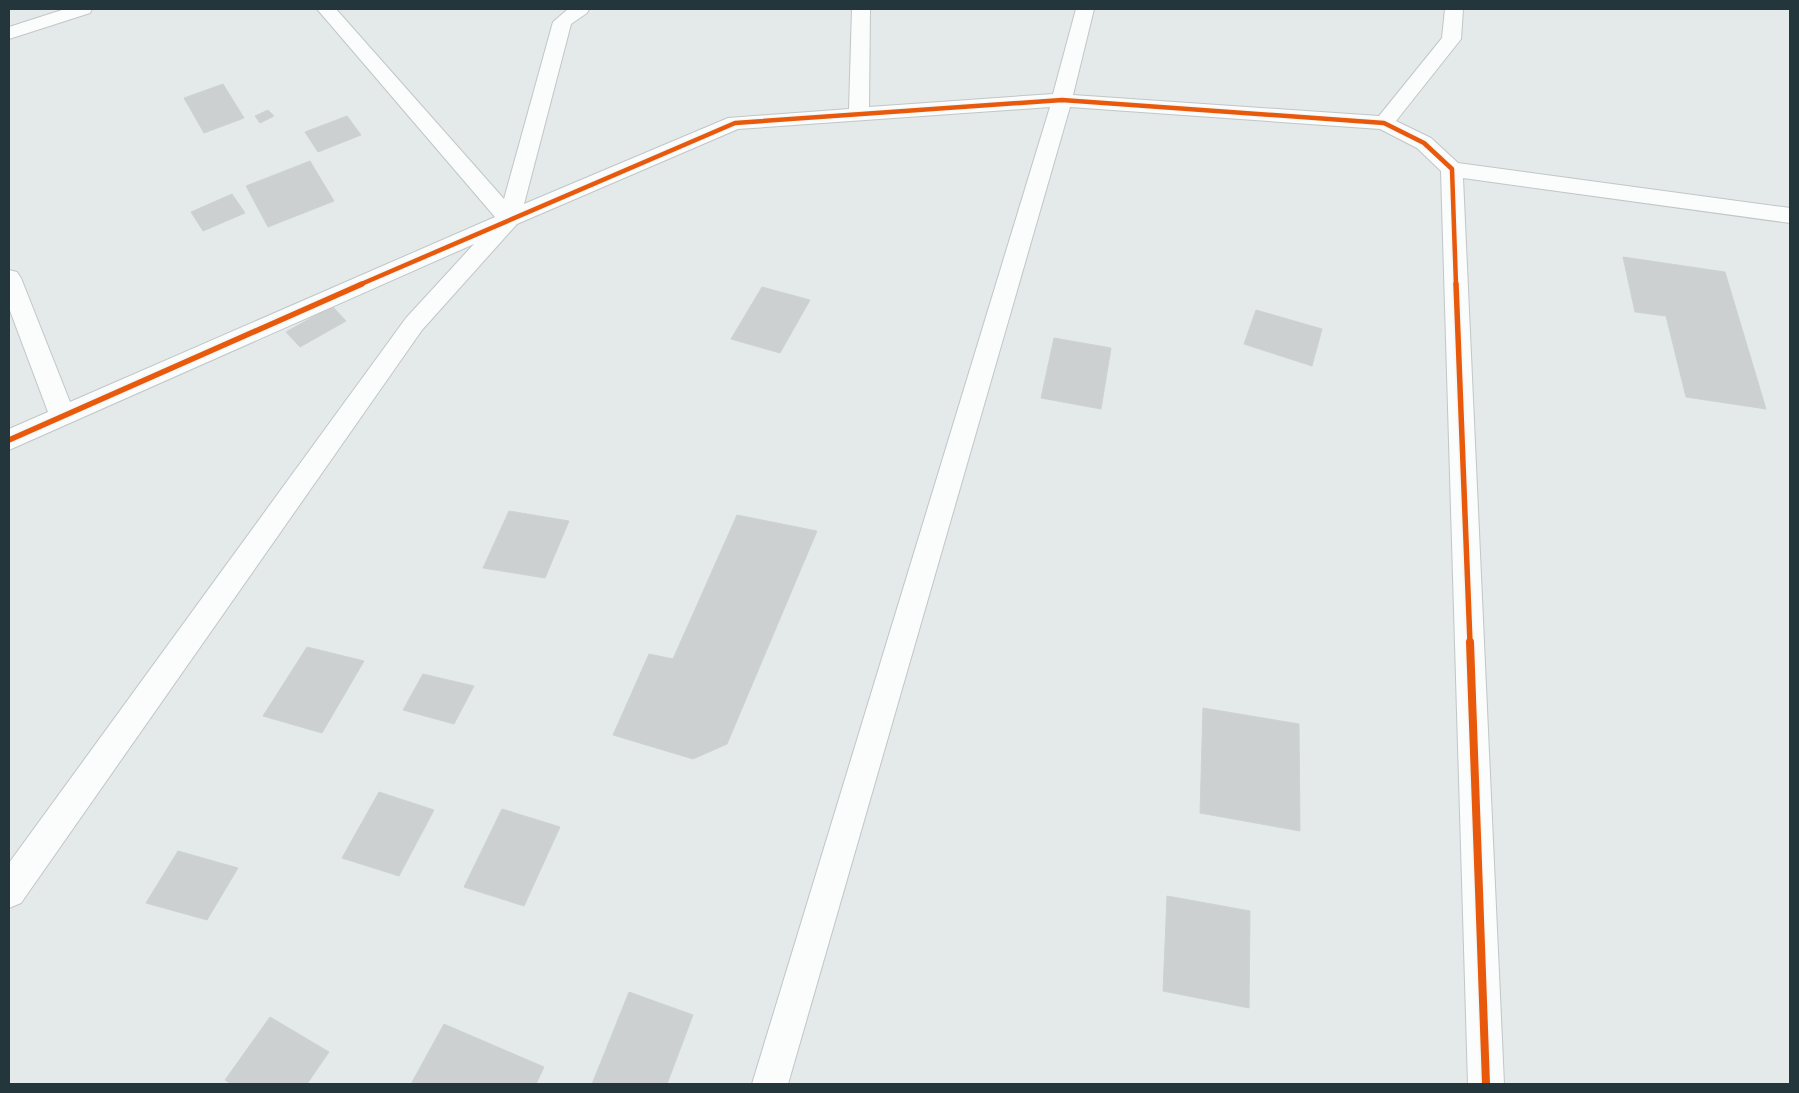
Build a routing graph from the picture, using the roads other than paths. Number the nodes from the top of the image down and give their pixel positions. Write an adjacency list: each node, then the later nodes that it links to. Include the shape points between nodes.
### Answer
1 (83, 9): 7 (street)
2 (326, 9): 13 (street)
3 (580, 9): 13 (street, via 562,22)
4 (861, 9): 9 (street)
5 (1085, 9): 8 (street)
6 (1454, 9): 10 (street, via 1451,39)
7 (9, 33)
8 (1062, 100): 9 (street); 10 (street); 18 (street)
9 (859, 115): 13 (street, via 735,123)
10 (1384, 123): 11 (street, via 1424,143)
11 (1452, 169): 12 (street); 19 (street)
12 (1790, 215)
13 (509, 219): 15 (street); 17 (street, via 414,324)
14 (9, 278): 15 (street)
15 (62, 415): 16 (street)
16 (9, 440)
17 (9, 891)
18 (770, 1084)
19 (1486, 1084)

